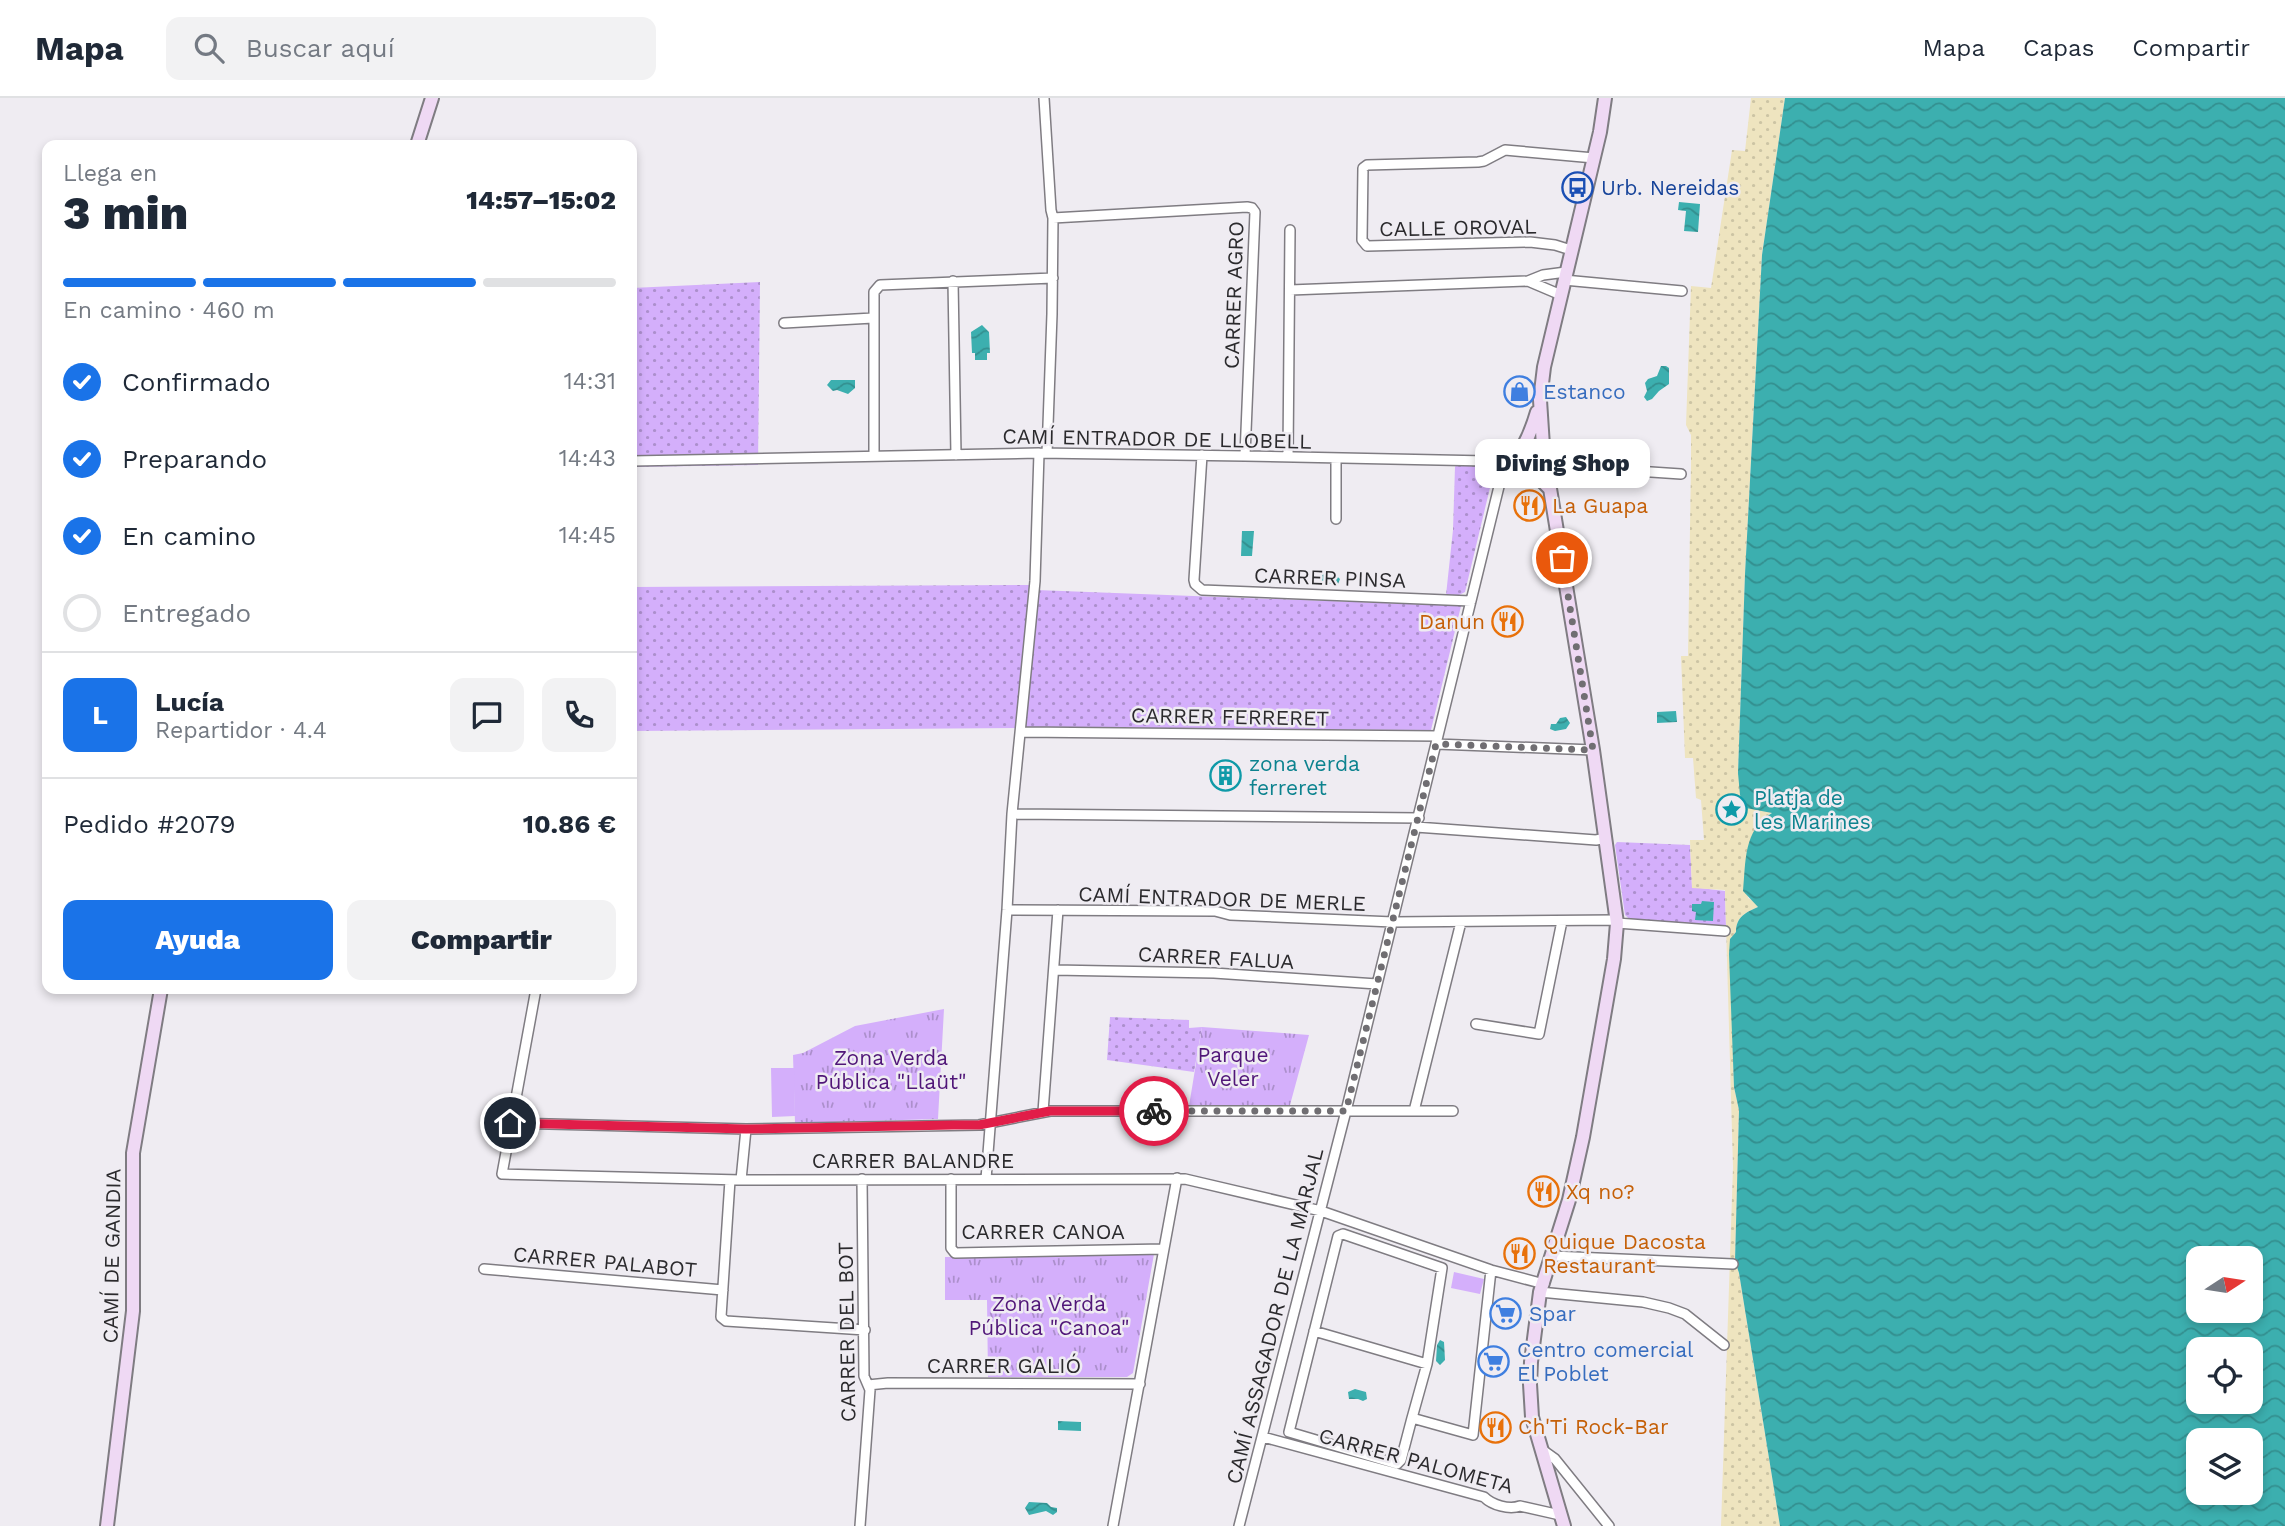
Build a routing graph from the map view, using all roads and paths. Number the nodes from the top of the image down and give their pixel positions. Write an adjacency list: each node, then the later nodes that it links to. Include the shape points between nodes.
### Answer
1 (432, 98): 4 (main road)
2 (1044, 98): 6 (street)
3 (1605, 98): 5 (main road)
4 (419, 140)
5 (1594, 158): 8 (main road); 8 (street, CALLE OROVAL, via 1505,150 1478,162 1367,165 1362,170 1362,240 1367,246 1530,242)
6 (1053, 218): 10 (street); 23 (street, CARRER AGRO, via 1247,207 1255,212)
7 (1290, 230): 13 (street)
8 (1572, 250): 9 (main road)
9 (1565, 276): 12 (street, via 1543,275); 14 (street); 15 (main road)
10 (1053, 278): 11 (street); 19 (street)
11 (953, 281): 16 (street, via 880,285 874,292); 20 (street)
12 (1528, 281): 13 (street); 15 (street)
13 (1290, 290): 24 (street)
14 (1682, 291)
15 (1560, 296): 18 (main road)
16 (873, 318): 17 (street); 22 (street)
17 (784, 323)
18 (1540, 400): 27 (main road, via 1518,456); 28 (main road)
19 (1043, 453): 20 (street, CAMÍ ENTRADOR DE LLOBELL); 21 (street, CAMÍ ENTRADOR DE LLOBELL); 33 (street)
20 (956, 455): 22 (street, CAMÍ ENTRADOR DE LLOBELL)
21 (1202, 455): 23 (street, CAMÍ ENTRADOR DE LLOBELL); 32 (street, CARRER PINSA, via 1194,580 1202,590)
22 (874, 456): 26 (street, CAMÍ ENTRADOR DE LLOBELL)
23 (1245, 456): 24 (street, CAMÍ ENTRADOR DE LLOBELL)
24 (1288, 457): 25 (street, CAMÍ ENTRADOR DE LLOBELL)
25 (1336, 459): 27 (street, CAMÍ ENTRADOR DE LLOBELL); 31 (street)
26 (637, 461)
27 (1508, 463): 28 (street, CAMÍ ENTRADOR DE LLOBELL); 30 (main road, via 1536,475); 32 (street, CAMÍ ASSAGADOR DE LA MARJAL)
28 (1545, 464): 29 (street, CAMÍ ENTRADOR DE LLOBELL); 30 (main road)
29 (1681, 474)
30 (1550, 488): 35 (main road)
31 (1336, 519)
32 (1471, 601): 34 (street, CAMÍ ASSAGADOR DE LA MARJAL)
33 (1021, 732): 34 (street, CARRER FERRERET); 36 (street)
34 (1437, 740): 35 (street, CARRER FERRERET); 37 (street, CAMÍ ASSAGADOR DE LA MARJAL)
35 (1593, 750): 38 (main road)
36 (1012, 814): 37 (street); 39 (street)
37 (1417, 823): 38 (street); 43 (street, CAMÍ ASSAGADOR DE LA MARJAL)
38 (1606, 838): 42 (main road)
39 (1007, 910): 40 (street, CAMÍ ENTRADOR DE MERLE); 56 (street)
40 (1058, 911): 43 (street, CAMÍ ENTRADOR DE MERLE, via 1215,911); 46 (street)
41 (1562, 921): 42 (street, CAMÍ ENTRADOR DE MERLE); 44 (street, CAMÍ ENTRADOR DE MERLE); 50 (street, via 1539,1034)
42 (1617, 921): 45 (street, CAMÍ ENTRADOR DE MERLE); 66 (main road, via 1583,1137)
43 (1393, 922): 44 (street, CAMÍ ENTRADOR DE MERLE); 47 (street, CAMÍ ASSAGADOR DE LA MARJAL)
44 (1461, 922): 52 (street)
45 (1725, 931)
46 (1054, 970): 47 (street, CARRER FALUA, via 1214,973); 54 (street)
47 (1377, 984): 51 (street, CAMÍ ASSAGADOR DE LA MARJAL)
48 (160, 994): 82 (main road, CAMÍ DE GANDIA, via 133,1153 133,1311)
49 (535, 994): 55 (street)
50 (1476, 1024)
51 (1346, 1111): 52 (street); 54 (street); 64 (street, CAMÍ ASSAGADOR DE LA MARJAL)
52 (1414, 1111): 53 (street)
53 (1453, 1111)
54 (1042, 1112): 56 (street)
55 (510, 1123): 57 (street); 62 (street, CARRER BALANDRE, via 502,1174)
56 (989, 1123): 57 (street); 61 (street)
57 (746, 1129): 63 (street)
58 (1177, 1178): 61 (street, CARRER BALANDRE); 64 (street, CARRER BALANDRE); 65 (street)
59 (862, 1179): 60 (street, CARRER BALANDRE); 63 (street, CARRER BALANDRE); 72 (street, CARRER DEL BOT)
60 (951, 1179): 61 (street, CARRER BALANDRE); 65 (street, CARRER CANOA, via 951,1248 955,1253)
61 (986, 1179)
62 (730, 1180): 63 (street, CARRER BALANDRE); 71 (street, CARRER PALABOT)
63 (741, 1180)
64 (1321, 1211): 69 (street, CARRER BALANDRE); 79 (street, CAMÍ ASSAGADOR DE LA MARJAL)
65 (1164, 1250): 76 (street)
66 (1552, 1256): 67 (street); 70 (main road)
67 (1733, 1264)
68 (484, 1269): 71 (street, CARRER PALABOT)
69 (1491, 1270): 70 (street, CARRER BALANDRE); 78 (street, via 1473,1435)
70 (1542, 1288): 74 (street, CARRER BALANDRE, via 1669,1308 1685,1314); 80 (main road, via 1530,1384 1531,1417)
71 (723, 1290): 72 (street, CARRER PALABOT, via 721,1317 726,1321)
72 (865, 1330): 77 (street, CARRER DEL BOT, via 864,1376)
73 (1314, 1331): 75 (street); 75 (street, via 1338,1236 1343,1234 1442,1268); 78 (street, via 1291,1434 1397,1464)
74 (1724, 1345)
75 (1426, 1364): 78 (street)
76 (1140, 1384): 77 (street, CARRER GALIÓ); 84 (street)
77 (868, 1385): 83 (street, CARRER DEL BOT)
78 (1412, 1419)
79 (1262, 1437): 81 (street, CARRER PALOMETA); 85 (street, CAMÍ ASSAGADOR DE LA MARJAL)
80 (1539, 1448): 81 (main road); 86 (street, via 1555,1459)
81 (1562, 1521)
82 (107, 1526)
83 (860, 1526)
84 (1113, 1526)
85 (1239, 1526)
86 (1609, 1526)

